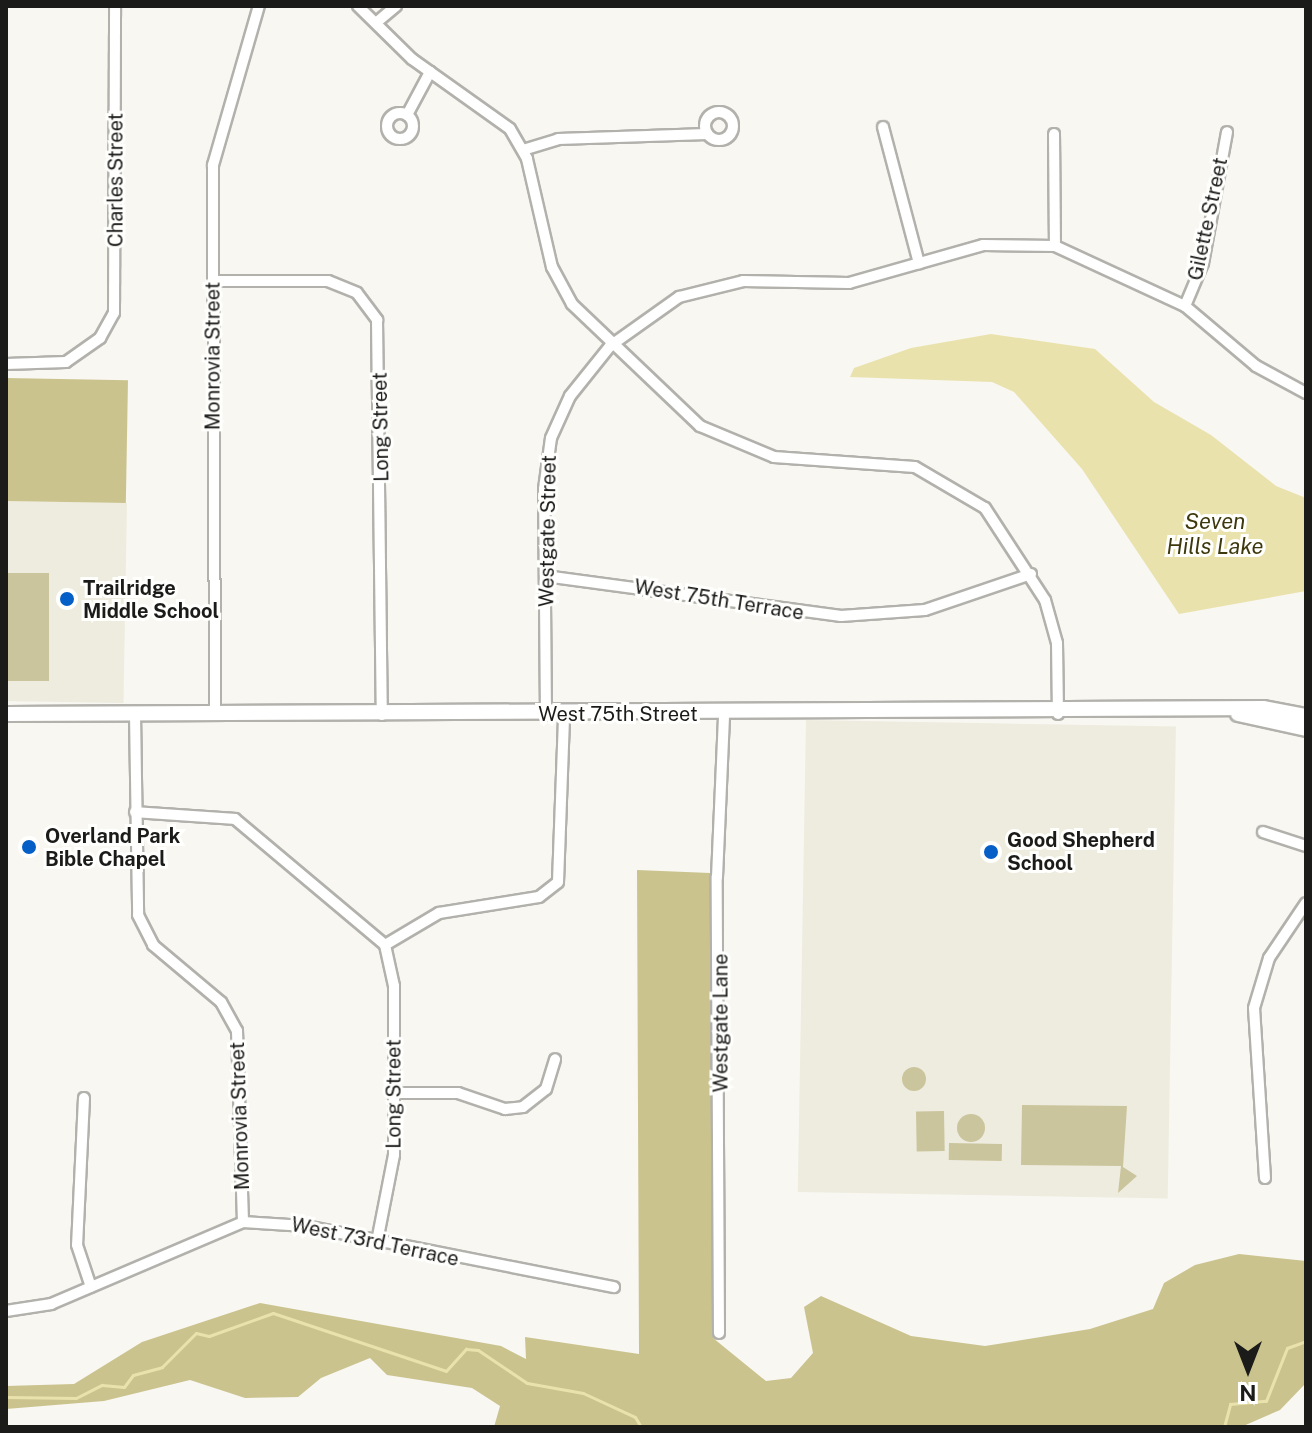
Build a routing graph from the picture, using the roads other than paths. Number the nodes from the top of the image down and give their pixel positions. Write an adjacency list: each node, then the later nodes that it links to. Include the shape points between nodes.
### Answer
1 (115, 6): 18 (street, Charles Street, via 116,293 108,326 92,346 56,364)
2 (259, 6): 15 (street, Monrovia Street, via 215,141)
3 (358, 6): 5 (street)
4 (396, 6): 5 (street)
5 (377, 22): 6 (street)
6 (430, 72): 7 (street); 12 (street, via 490,109)
7 (407, 115)
8 (883, 127): 14 (street)
9 (1227, 132): 16 (street, Gilette Street, via 1203,263)
10 (707, 134): 12 (street, via 558,139)
11 (1054, 134): 13 (street)
12 (523, 150): 17 (street, via 561,287)
13 (1055, 246): 14 (street, Westgate Street, via 983,245); 16 (street)
14 (919, 263): 17 (street, Westgate Street, via 842,284 759,280 699,289 652,311)
15 (213, 281): 25 (street, Monrovia Street); 28 (street, Long Street, via 328,281 357,293 377,320)
16 (1185, 306): 19 (street, via 1256,366)
17 (610, 346): 20 (street, via 700,426 750,451 796,461 900,463 953,483 985,508); 21 (street, Westgate Street, via 570,396 551,438)
18 (6, 364)
19 (1306, 393)
20 (1031, 574): 21 (street, West 75th Terrace, via 925,610 852,616 745,609); 27 (street, via 1057,643)
21 (545, 576): 29 (street, Westgate Street)
22 (1230, 712): 27 (main road, West 75th Street); 31 (main road, West 75th Street); 32 (main road, West 75th Street)
23 (6, 714): 24 (main road, West 75th Street)
24 (135, 714): 25 (main road, West 75th Street); 33 (street, Monrovia Street)
25 (215, 714): 28 (main road, West 75th Street)
26 (724, 714): 27 (main road, West 75th Street); 30 (main road, West 75th Street); 47 (street, Westgate Lane, via 717,877)
27 (1058, 714)
28 (382, 715): 29 (main road, West 75th Street)
29 (546, 715): 30 (main road, West 75th Street)
30 (564, 715): 37 (street, via 558,882 539,897 439,913)
31 (1306, 716)
32 (1306, 729)
33 (135, 812): 37 (street, via 235,819); 42 (street, Monrovia Street, via 136,900 144,931 221,1002 237,1031)
34 (1263, 832): 35 (street)
35 (1306, 846)
36 (1306, 903): 41 (street, via 1269,958 1254,1008)
37 (385, 945): 39 (street, Long Street, via 394,986)
38 (555, 1059): 39 (street, via 546,1089 523,1107 505,1109 458,1093)
39 (394, 1093): 43 (street, Long Street, via 394,1155)
40 (84, 1098): 44 (street, via 77,1245)
41 (1265, 1178)
42 (243, 1222): 43 (street, West 73rd Terrace); 44 (street)
43 (377, 1242): 45 (street, West 73rd Terrace, via 479,1264 581,1275)
44 (91, 1287): 46 (street)
45 (614, 1287)
46 (6, 1311)
47 (719, 1333)

